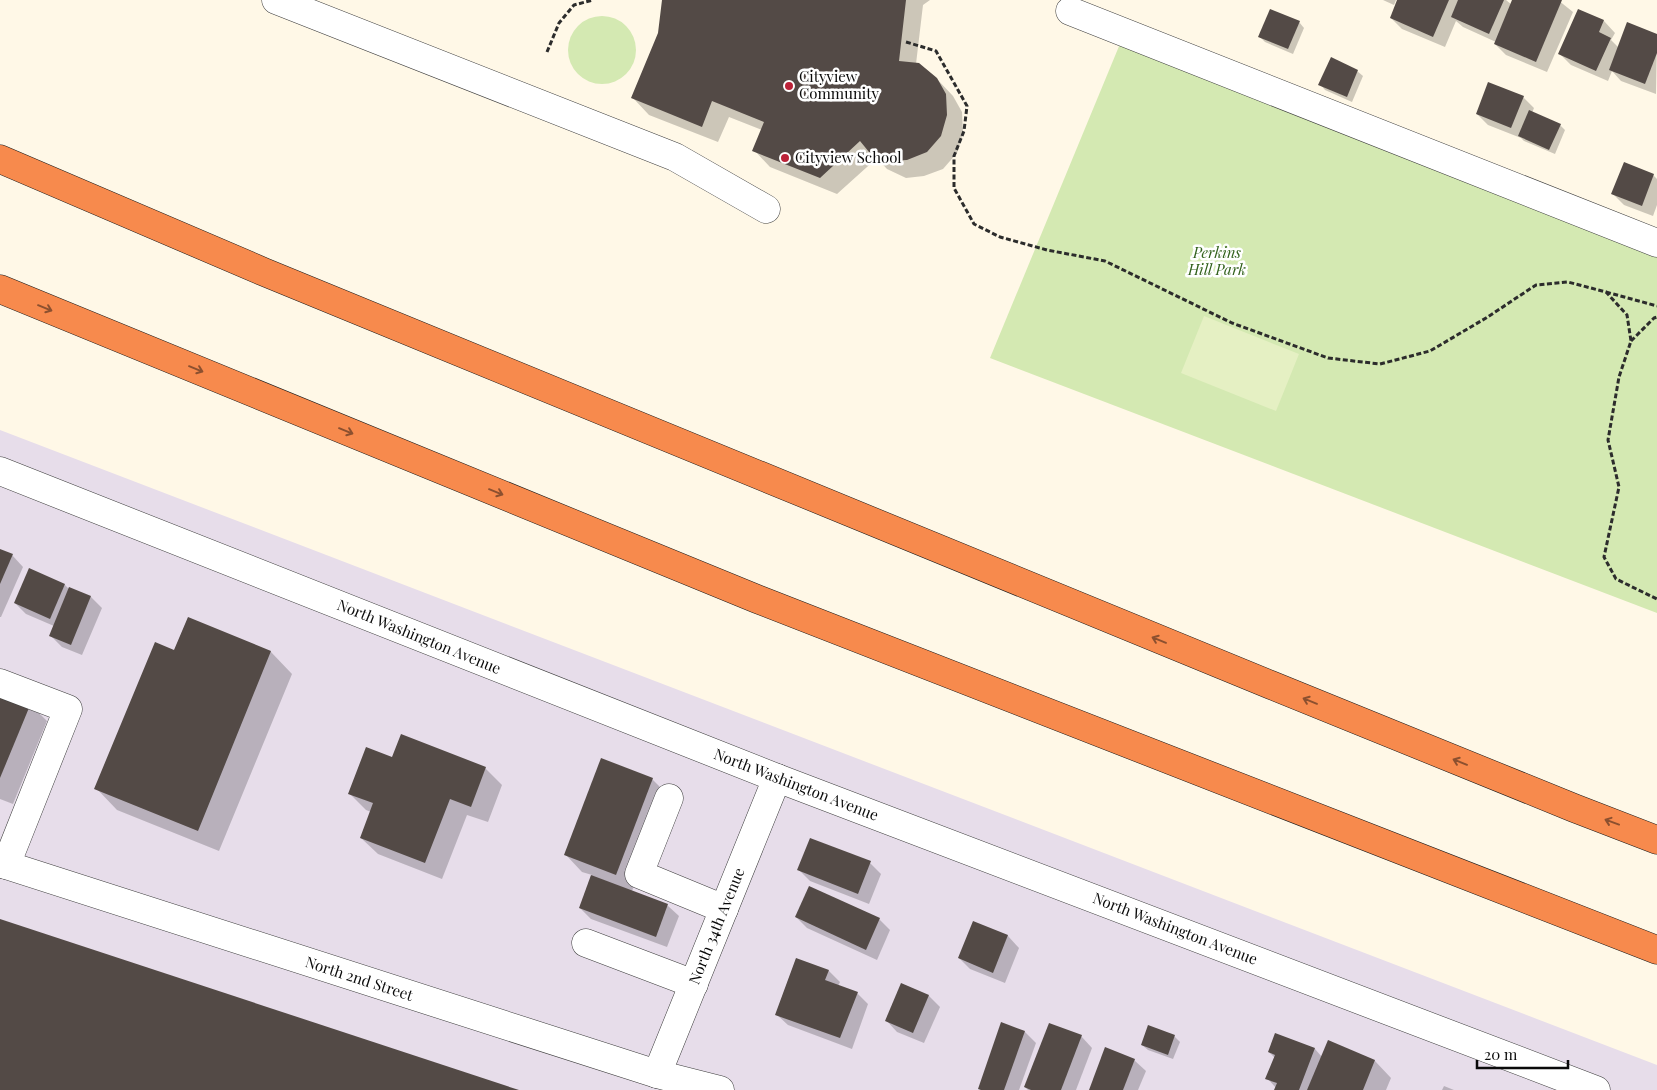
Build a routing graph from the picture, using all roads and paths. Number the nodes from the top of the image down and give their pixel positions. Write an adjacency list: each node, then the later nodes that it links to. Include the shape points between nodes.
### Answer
1 (276, 0): 7 (street, via 675,157)
2 (593, 0): 5 (path, via 574,5 559,23)
3 (1073, 4): 8 (street)
4 (906, 42): 10 (path, via 936,51 967,106 964,131 954,156 954,188 974,224 1000,237 1105,261 1232,323 1328,358 1380,364 1430,351 1536,285 1568,282)
5 (548, 52)
6 (0, 159): 19 (highway, one-way to 6, via 1271,686)
7 (766, 209)
8 (1657, 243)
9 (0, 289): 23 (highway, one-way to 23, via 757,599)
10 (1606, 292): 11 (path); 13 (path, via 1627,315)
11 (1657, 306)
12 (1657, 317): 13 (path)
13 (1631, 341): 15 (path, via 1619,377 1608,440 1619,487 1604,557 1616,579)
14 (0, 471): 17 (street, North Washington Avenue)
15 (1657, 599)
16 (0, 684): 20 (street, via 68,709)
17 (777, 778): 21 (street, North 34th Avenue); 27 (street, North Washington Avenue)
18 (669, 798): 21 (street, via 639,874)
19 (1657, 840)
20 (3, 864): 25 (street, North 2nd Street)
21 (724, 909): 24 (street, North 34th Avenue)
22 (586, 943): 24 (street)
23 (1657, 950)
24 (694, 984): 25 (street, North 34th Avenue)
25 (657, 1074): 26 (street, North 2nd Street)
26 (720, 1090)
27 (1596, 1090)

